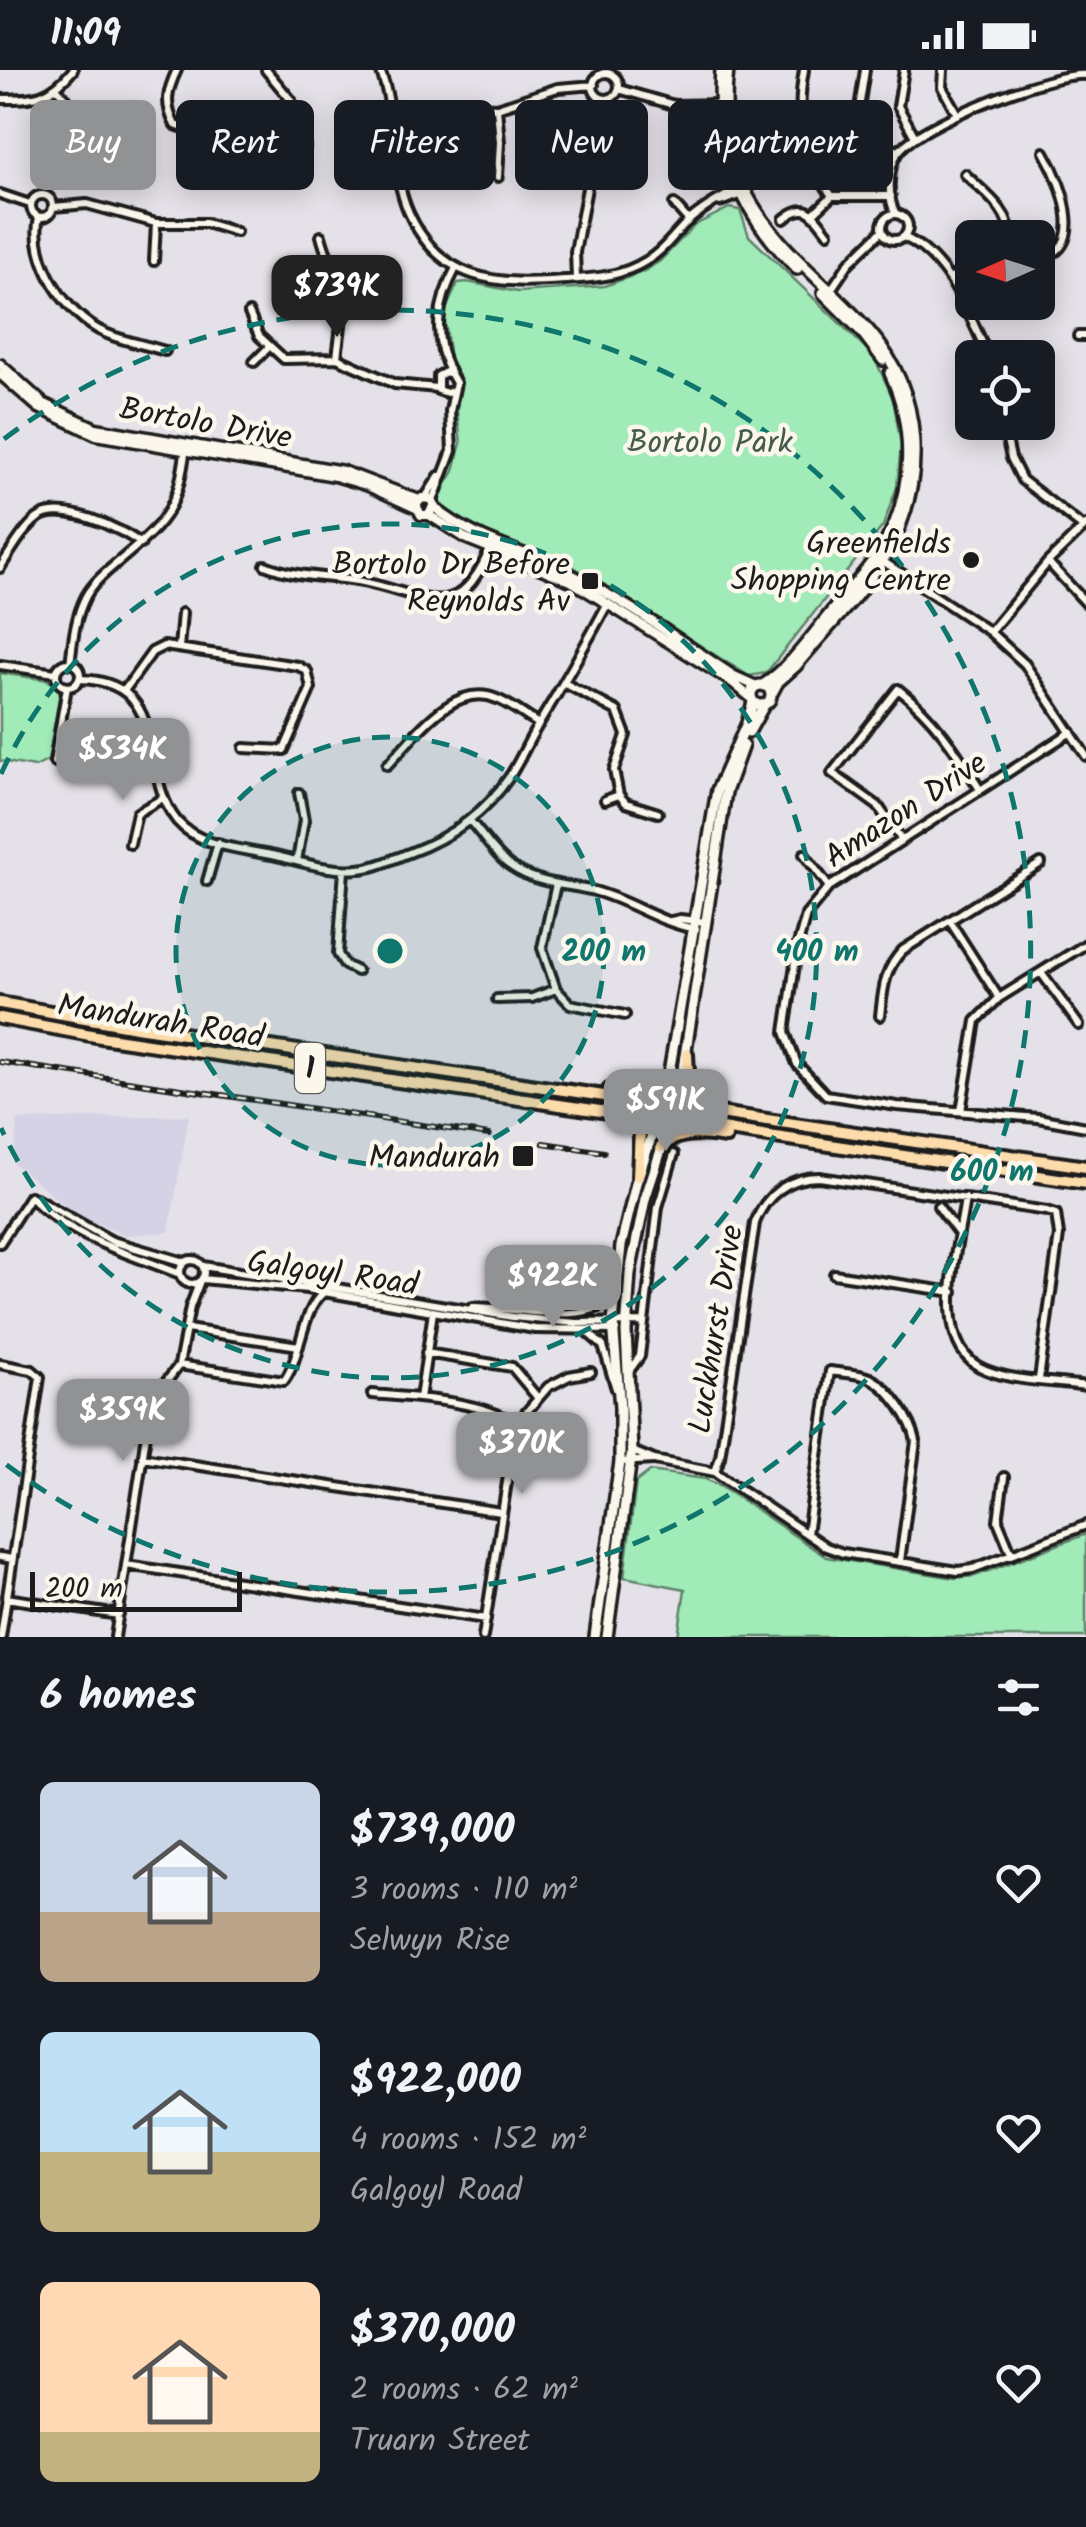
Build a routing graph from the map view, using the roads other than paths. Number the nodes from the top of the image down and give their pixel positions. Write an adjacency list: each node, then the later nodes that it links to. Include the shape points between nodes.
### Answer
1 (73, 70): 13 (street)
2 (177, 70): 25 (street, via 166,92)
3 (266, 70): 17 (street)
4 (380, 70): 18 (street)
5 (724, 70): 19 (main road)
6 (804, 70): 20 (street)
7 (865, 70): 21 (street)
8 (904, 70): 26 (street, via 898,106)
9 (943, 70): 24 (street, via 942,87)
10 (608, 72): 12 (street); 14 (street)
11 (1086, 75): 24 (street, via 1075,71 1022,84)
12 (594, 85): 14 (street, via 602,98); 23 (street, via 558,88)
13 (57, 89): 15 (street, via 32,99); 16 (street)
14 (619, 89): 22 (street)
15 (0, 99)
16 (67, 100)
17 (291, 100)
18 (389, 100)
19 (722, 100)
20 (798, 100)
21 (860, 100)
22 (668, 104)
23 (497, 108): 31 (street)
24 (957, 114): 26 (street)
25 (176, 125)
26 (915, 137): 28 (street)
27 (893, 148): 28 (street)
28 (898, 150): 38 (street)
29 (1044, 152): 41 (street)
30 (965, 174): 47 (street)
31 (498, 177)
32 (403, 190): 58 (street, via 429,243)
33 (587, 190): 60 (street)
34 (828, 190): 37 (street)
35 (742, 191): 48 (street); 62 (main road, via 772,243)
36 (0, 194): 39 (street)
37 (832, 196): 38 (street); 43 (street)
38 (891, 196): 44 (street)
39 (30, 204): 42 (street, via 40,194); 45 (street)
40 (674, 204): 48 (street)
41 (1077, 206)
42 (53, 207): 45 (street); 49 (street, via 87,204)
43 (813, 214): 46 (street, via 796,209); 52 (street)
44 (896, 214): 50 (street, via 884,219); 54 (street, via 908,225)
45 (39, 218): 66 (street, via 41,259 74,309 102,332)
46 (784, 219)
47 (1008, 220)
48 (689, 221): 60 (street, via 638,266)
49 (156, 223): 51 (street); 57 (street)
50 (882, 231): 54 (street, via 894,241); 62 (street)
51 (236, 232)
52 (828, 233)
53 (321, 236): 68 (street, via 340,288)
54 (904, 236): 61 (street)
55 (1070, 250): 56 (street)
56 (1055, 256)
57 (154, 262)
58 (456, 268): 60 (street, via 498,282); 67 (street, via 438,308)
59 (955, 275): 61 (street)
60 (576, 279)
61 (950, 279): 64 (street)
62 (828, 294): 84 (main road, via 878,353 904,412 904,492)
63 (249, 313): 65 (street)
64 (980, 340)
65 (268, 348): 68 (street, via 284,359); 69 (street)
66 (165, 351)
67 (443, 356): 72 (street); 73 (street)
68 (336, 358): 74 (street, via 395,384)
69 (254, 362)
70 (0, 364): 79 (street, Bortolo Drive, via 70,418)
71 (0, 374): 79 (street, Bortolo Drive, via 39,408 84,431)
72 (451, 374): 73 (street); 76 (street)
73 (439, 376): 74 (street); 75 (street)
74 (423, 384): 75 (street)
75 (440, 390): 76 (street); 77 (street)
76 (452, 390): 77 (street)
77 (450, 411): 80 (street, via 452,451)
78 (1008, 440): 81 (street, via 1022,480)
79 (186, 449): 80 (street, Bortolo Drive, via 357,474); 82 (street, via 174,504)
80 (426, 505): 83 (street, Bortolo Drive)
81 (1084, 526): 85 (street)
82 (140, 544): 87 (street, via 114,526 50,513 35,520); 93 (street, via 88,594)
83 (491, 545): 86 (street, via 468,585 434,601); 88 (street, Bortolo Drive, via 566,571)
84 (879, 558): 91 (street); 98 (main road, via 791,661); 101 (main road)
85 (1048, 562): 89 (street); 91 (street)
86 (264, 565)
87 (0, 568)
88 (610, 600): 97 (street); 98 (street, Bortolo Drive); 102 (street, Bortolo Drive)
89 (1086, 603)
90 (182, 613): 92 (street)
91 (990, 632): 104 (street, via 1025,664)
92 (179, 648): 100 (street, via 152,652); 105 (street, via 307,671 312,688 284,750)
93 (70, 664): 95 (street); 96 (street)
94 (0, 665): 95 (street)
95 (56, 673): 99 (street)
96 (79, 679): 99 (street); 100 (street)
97 (566, 684): 103 (street); 111 (street, via 617,711 624,724 614,770)
98 (759, 685): 101 (main road); 102 (main road)
99 (66, 687): 107 (street)
100 (124, 691): 112 (street, via 146,724)
101 (771, 695): 102 (main road)
102 (756, 702): 127 (main road, via 726,792)
103 (539, 724): 108 (street, via 494,697 470,695 447,705); 115 (street, via 509,778)
104 (1071, 732): 106 (street); 109 (street, Amazon Drive)
105 (244, 748)
106 (1086, 756)
107 (54, 762)
108 (388, 765)
109 (979, 788): 116 (street, Amazon Drive); 116 (street, via 937,724 898,689 832,772 878,806)
110 (298, 793): 120 (street, via 304,820)
111 (619, 796): 113 (street); 114 (street)
112 (164, 798): 117 (street, via 189,834); 118 (street, via 138,813)
113 (605, 800)
114 (658, 813)
115 (470, 821): 122 (street, via 438,842); 124 (street, via 509,866)
116 (901, 839): 125 (street, Amazon Drive)
117 (218, 843): 120 (street); 123 (street)
118 (130, 844)
119 (804, 854): 125 (street)
120 (297, 861): 122 (street)
121 (1040, 863): 126 (street)
122 (344, 870): 129 (street, via 338,954)
123 (207, 881)
124 (556, 884): 127 (street); 131 (street, via 542,948)
125 (829, 887): 144 (street, Amazon Drive, via 806,916 798,944 785,1032 797,1064 826,1095)
126 (951, 923): 133 (street); 136 (street, via 893,960)
127 (701, 926): 139 (main road); 140 (main road)
128 (1086, 944): 130 (street)
129 (357, 971)
130 (1042, 974): 133 (street); 138 (street)
131 (556, 989): 132 (street, via 532,998); 135 (street, via 570,1004)
132 (497, 998)
133 (999, 998): 144 (street, via 976,1021)
134 (0, 1003): 141 (highway, Mandurah Road / 1)
135 (624, 1014)
136 (880, 1016)
137 (0, 1018): 146 (highway, Mandurah Road / 1)
138 (1078, 1026)
139 (687, 1054): 143 (main road); 145 (highway, via 690,1098)
140 (668, 1077): 141 (highway, via 654,1089); 142 (main road)
141 (573, 1092): 142 (highway, Mandurah Road / 1)
142 (662, 1105): 143 (highway, Mandurah Road / 1); 147 (main road)
143 (676, 1107): 145 (highway, Mandurah Road / 1); 148 (main road)
144 (961, 1111): 149 (street, Amazon Drive)
145 (704, 1112): 153 (highway, Mandurah Road / 1)
146 (620, 1114): 147 (highway, Mandurah Road / 1); 154 (highway, via 640,1129)
147 (657, 1120): 148 (highway, Mandurah Road / 1); 154 (main road)
148 (671, 1122): 150 (highway, Mandurah Road / 1); 151 (main road)
149 (1086, 1127)
150 (767, 1136): 151 (highway, via 686,1135); 155 (highway, Mandurah Road / 1)
151 (661, 1147): 176 (main road, via 642,1211)
152 (674, 1154): 175 (street, via 658,1207)
153 (1086, 1167)
154 (638, 1176): 168 (main road)
155 (1086, 1183)
156 (965, 1198): 158 (street); 186 (street, Luckhurst Drive, via 1056,1214 1060,1224); 197 (street, Luckhurst Drive, via 810,1177 789,1182 768,1199 755,1224)
157 (938, 1206): 158 (street)
158 (960, 1235): 170 (street)
159 (0, 1242): 160 (street, via 30,1196)
160 (120, 1247): 161 (street); 163 (street)
161 (184, 1262): 162 (street); 163 (street)
162 (203, 1266): 165 (street); 173 (street, Galgoyl Road)
163 (180, 1274): 166 (street)
164 (834, 1274): 170 (street)
165 (201, 1280): 166 (street); 167 (street, Galgoyl Road); 172 (street)
166 (188, 1283): 172 (street)
167 (307, 1289): 169 (street, Galgoyl Road); 171 (street)
168 (615, 1289): 173 (street, via 607,1305 583,1314); 177 (main road)
169 (324, 1292): 171 (street); 174 (street, Galgoyl Road)
170 (953, 1292): 186 (street, via 952,1331 965,1356 985,1370)
171 (313, 1302): 180 (street)
172 (190, 1307): 178 (street)
173 (457, 1308): 177 (street, Galgoyl Road)
174 (433, 1312): 179 (street, Galgoyl Road); 181 (street)
175 (644, 1322): 176 (street, Galgoyl Road); 185 (street, via 639,1360)
176 (626, 1324): 177 (street, Galgoyl Road); 185 (main road)
177 (613, 1327): 179 (street, Galgoyl Road); 189 (main road)
178 (186, 1329): 180 (street); 183 (street)
179 (582, 1330): 189 (street, via 600,1342)
180 (300, 1346): 183 (street, via 284,1381)
181 (426, 1354): 190 (street, via 512,1366); 191 (street)
182 (0, 1364): 204 (street, via 40,1377)
183 (178, 1365): 194 (street, via 151,1402)
184 (590, 1372): 190 (street, via 558,1381)
185 (628, 1376): 193 (main road)
186 (1039, 1379): 187 (street)
187 (1086, 1386)
188 (372, 1394): 191 (street)
189 (619, 1395): 193 (main road)
190 (537, 1397): 192 (street)
191 (420, 1398): 192 (street, via 491,1411)
192 (516, 1424): 199 (street)
193 (626, 1450): 195 (street); 196 (main road)
194 (142, 1457): 199 (street); 206 (street)
195 (654, 1460): 196 (street); 197 (street)
196 (626, 1463): 213 (main road); 214 (main road)
197 (715, 1472): 201 (street)
198 (1004, 1477): 202 (street, via 998,1521)
199 (501, 1512): 209 (street)
200 (1086, 1525): 202 (street)
201 (807, 1534): 205 (street, via 843,1553); 205 (street, via 830,1371 866,1376 914,1426)
202 (1012, 1555): 205 (street, via 958,1571)
203 (0, 1556): 204 (street)
204 (12, 1559): 207 (street)
205 (900, 1561)
206 (126, 1566): 208 (street); 209 (street)
207 (6, 1598): 208 (street); 210 (street)
208 (118, 1615): 211 (street)
209 (486, 1619): 212 (street)
210 (1, 1637)
211 (115, 1637)
212 (483, 1637)
213 (594, 1637)
214 (607, 1637)

